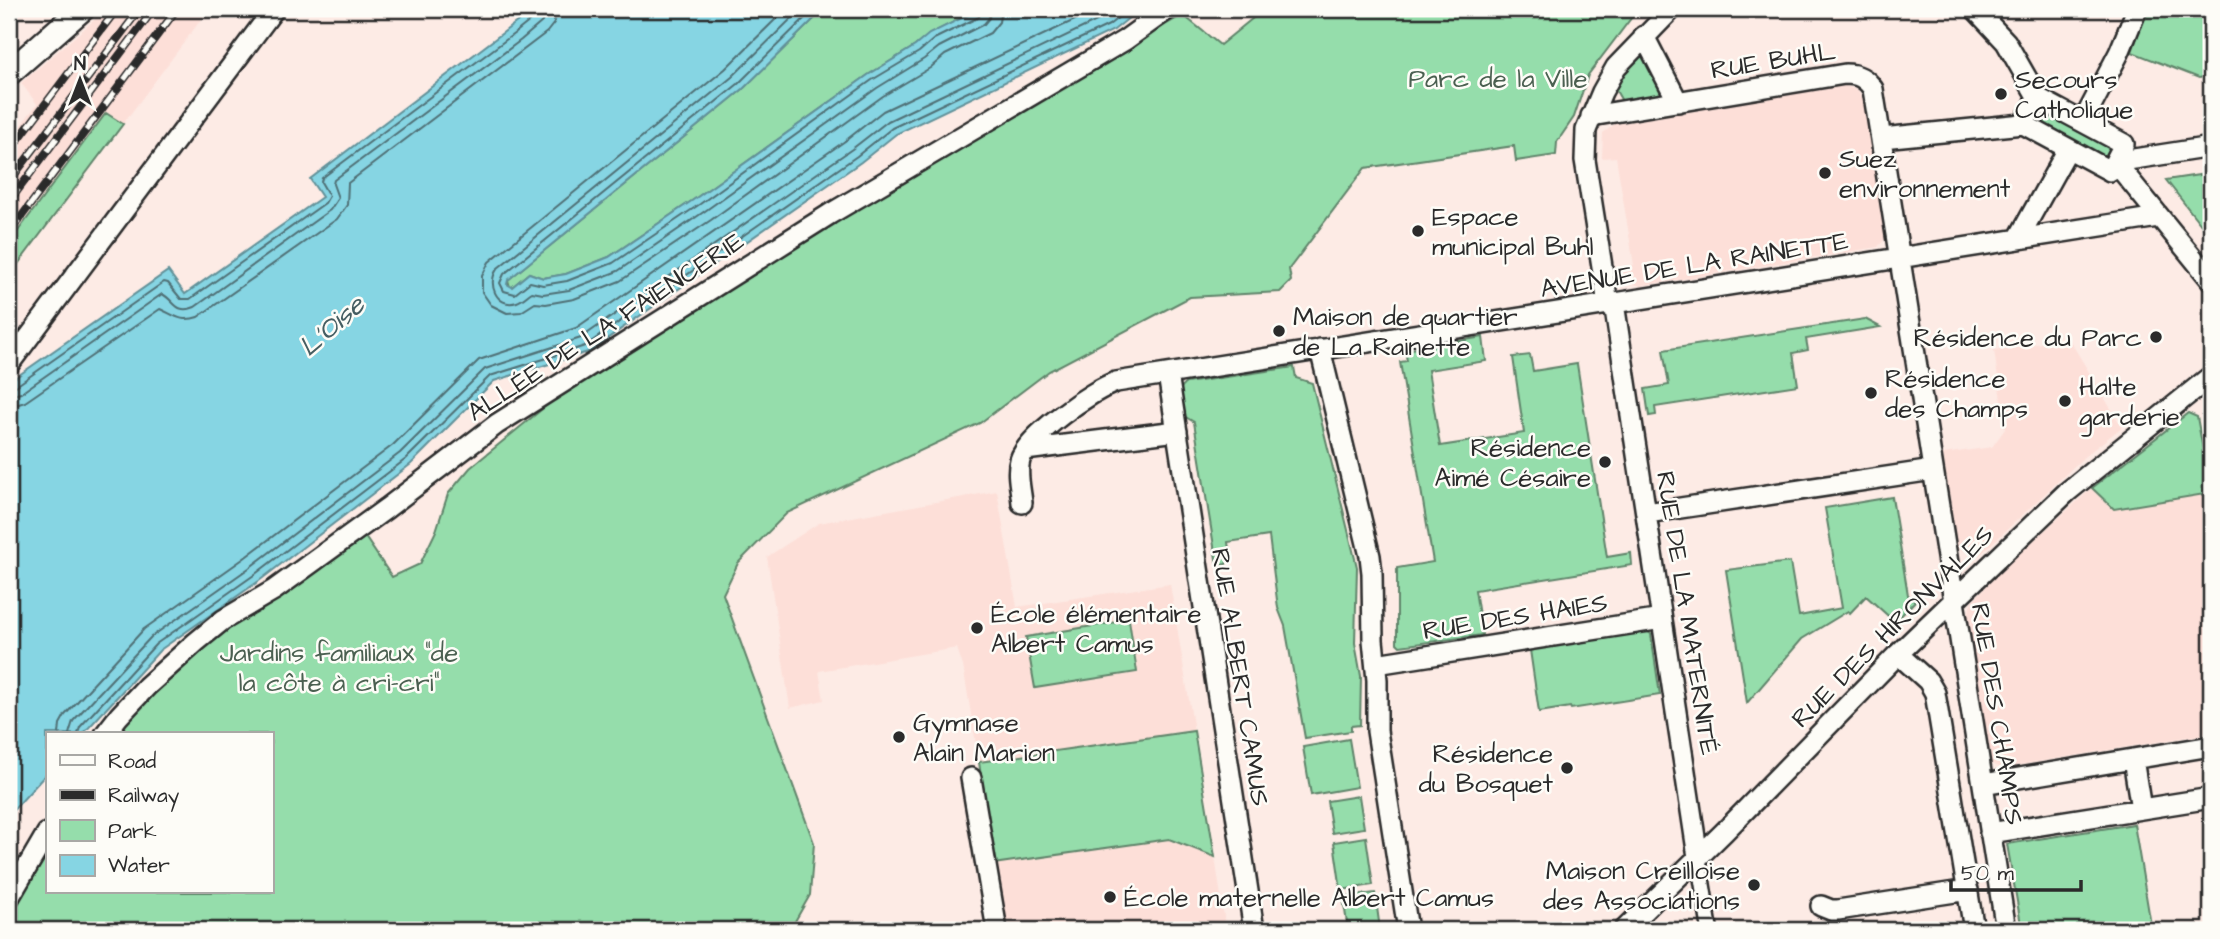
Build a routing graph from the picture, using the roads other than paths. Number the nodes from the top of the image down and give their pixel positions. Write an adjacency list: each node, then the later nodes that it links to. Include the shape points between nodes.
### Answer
1 (82, 9): 8 (street)
2 (274, 9): 24 (street)
3 (1168, 9): 36 (street, ALLÉE DE LA FAÏENCERIE, via 1125,40 830,214 496,424 274,590 223,620 147,686)
4 (1672, 9): 7 (street, RUE DE LA MATERNITÉ)
5 (1975, 9): 9 (street, via 2006,42)
6 (2137, 9): 12 (street)
7 (1644, 36): 10 (street); 11 (street, RUE DE LA MATERNITÉ, via 1616,67)
8 (9, 73)
9 (2038, 98): 12 (street); 13 (street)
10 (1678, 102): 11 (street, RUE BUHL); 14 (street, RUE BUHL, via 1858,75 1873,89)
11 (1591, 116): 22 (street, RUE DE LA MATERNITÉ, via 1584,140 1585,160)
12 (2083, 122): 17 (street, via 2124,144)
13 (2023, 124): 14 (street); 16 (street)
14 (1882, 138): 20 (street, RUE BUHL)
15 (2211, 147): 17 (street)
16 (2068, 149): 17 (street, via 2110,171); 19 (street)
17 (2115, 162): 18 (street)
18 (2158, 217): 19 (street, AVENUE DE LA RAINETTE); 21 (street)
19 (2018, 239): 20 (street, AVENUE DE LA RAINETTE)
20 (1900, 258): 22 (street, AVENUE DE LA RAINETTE); 29 (street, RUE DES CHAMPS)
21 (2211, 280)
22 (1611, 303): 23 (street, AVENUE DE LA RAINETTE); 31 (street, RUE DE LA MATERNITÉ)
23 (1321, 349): 25 (street, AVENUE DE LA RAINETTE); 35 (street, via 1373,573)
24 (9, 364)
25 (1168, 374): 27 (street, RUE ALBERT CAMUS); 28 (street, AVENUE DE LA RAINETTE, via 1116,382 1098,390)
26 (2211, 376): 32 (street, RUE DES HIRONVALES, via 2075,485)
27 (1177, 431): 28 (street); 50 (street, RUE ALBERT CAMUS)
28 (1026, 450): 30 (street, via 1019,467)
29 (1933, 470): 31 (street); 32 (street, RUE DES CHAMPS)
30 (1023, 503)
31 (1647, 513): 33 (street, RUE DE LA MATERNITÉ)
32 (1954, 599): 34 (street, RUE DES HIRONVALES); 40 (street, RUE DES CHAMPS)
33 (1662, 619): 35 (street, RUE DES HAIES); 45 (street, RUE DE LA MATERNITÉ)
34 (1898, 654): 45 (street, RUE DES HIRONVALES); 46 (street, via 1935,693)
35 (1376, 664): 51 (street, via 1377,731)
36 (106, 732)
37 (2211, 746): 38 (street)
38 (2133, 759): 40 (street); 42 (street)
39 (971, 778): 49 (street)
40 (1983, 784): 43 (street, RUE DES CHAMPS)
41 (2211, 798): 42 (street)
42 (2141, 809): 43 (street)
43 (1990, 833): 55 (street, RUE DES CHAMPS)
44 (46, 835): 47 (street)
45 (1698, 857): 52 (street, RUE DES HIRONVALES); 53 (street, RUE DE LA MATERNITÉ)
46 (1968, 890): 48 (street, via 1838,910); 54 (street)
47 (9, 898)
48 (1821, 906)
49 (997, 930)
50 (1254, 930)
51 (1408, 930)
52 (1624, 930)
53 (1710, 930)
54 (1974, 930)
55 (2006, 930)

